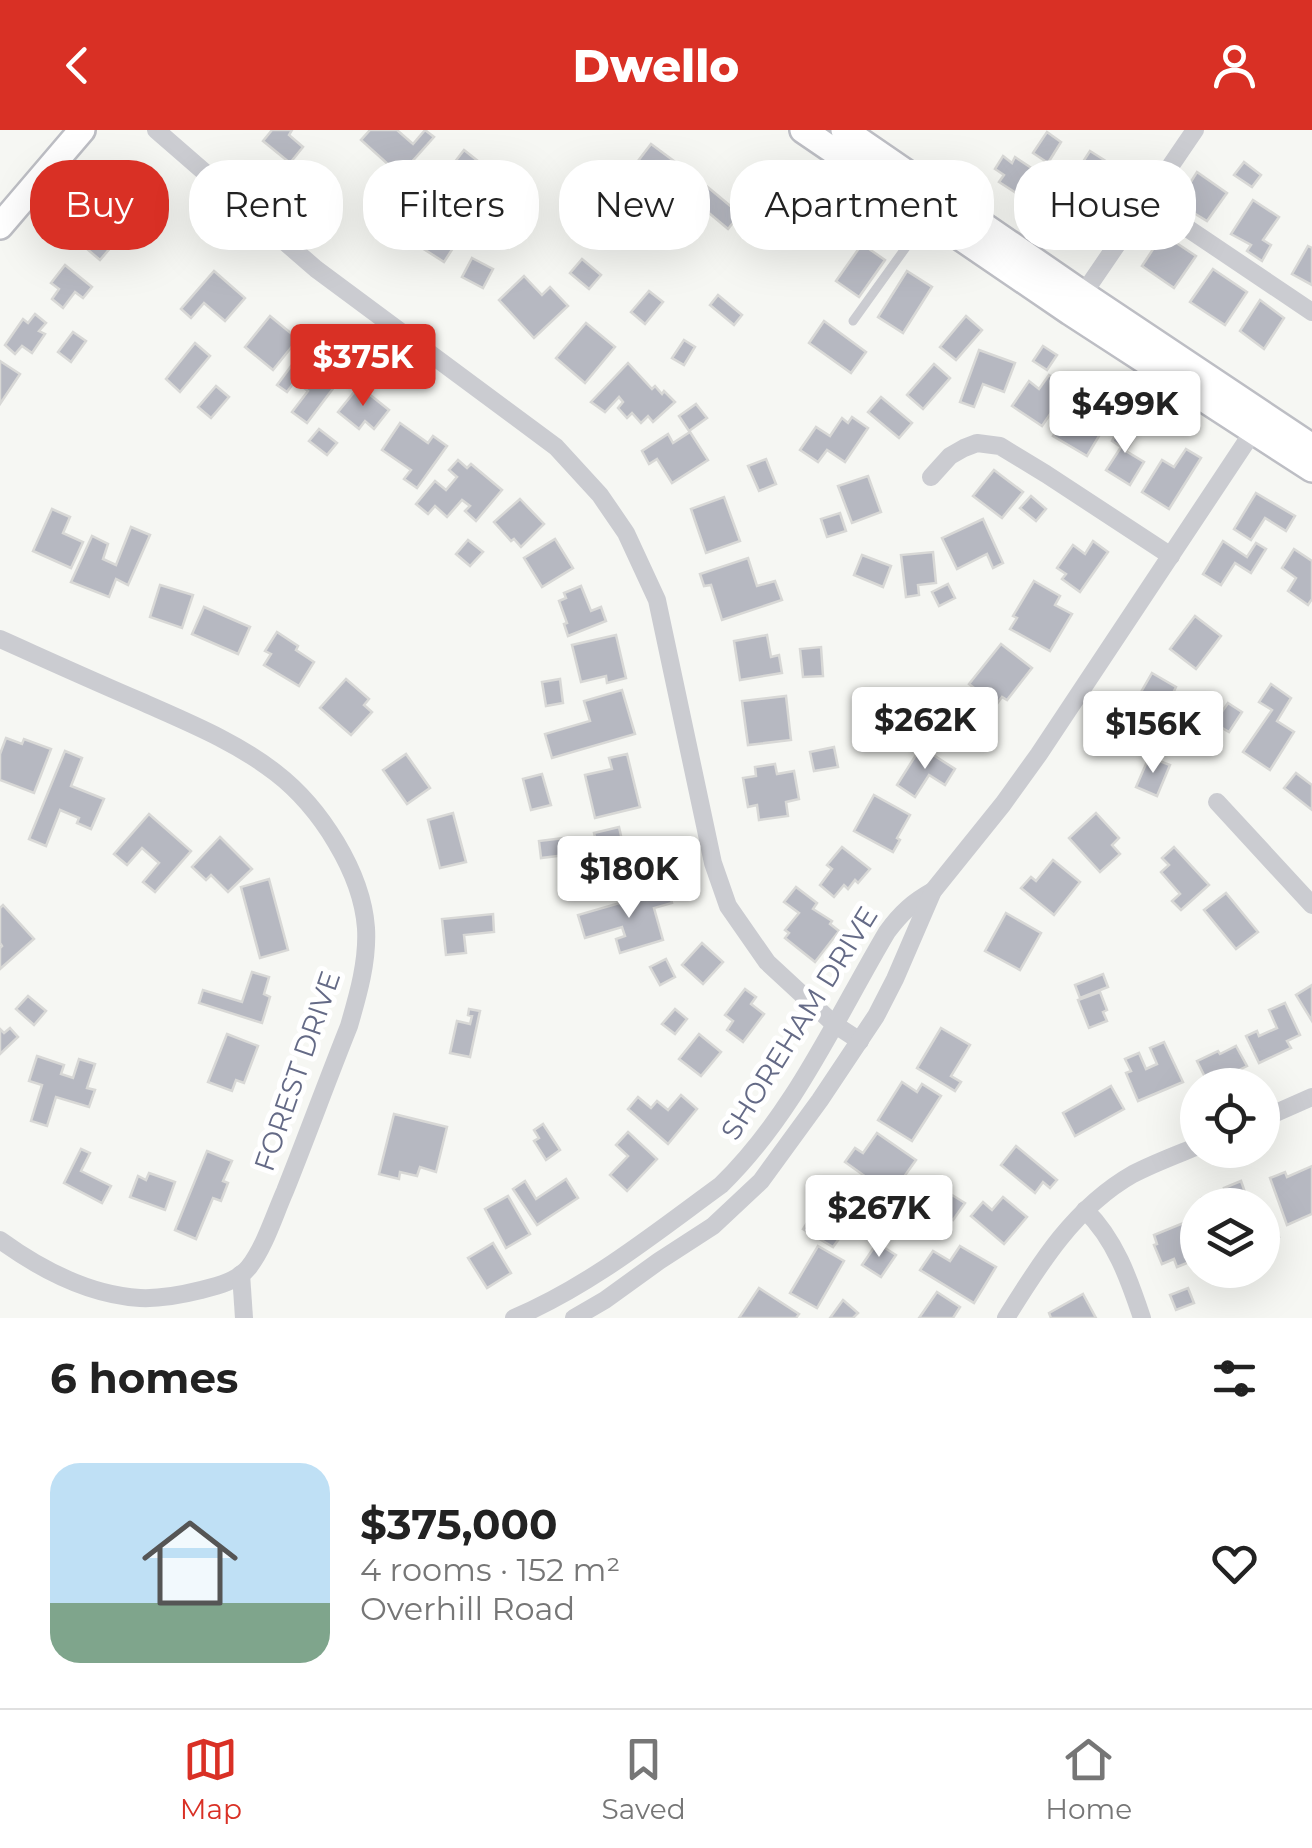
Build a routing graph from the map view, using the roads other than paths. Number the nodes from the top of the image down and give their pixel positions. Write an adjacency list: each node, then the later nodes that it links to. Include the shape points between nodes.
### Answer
1 (82, 130): 8 (main road)
2 (156, 130): 25 (street, via 316,268 556,447 600,495 657,600 712,863 728,906 767,962)
3 (803, 130): 6 (main road)
4 (844, 130): 13 (main road)
5 (1195, 130): 7 (street)
6 (847, 160)
7 (1175, 160)
8 (0, 226)
9 (1196, 234): 14 (street)
10 (904, 250): 15 (lane)
11 (986, 250): 13 (main road)
12 (1113, 250): 13 (street)
13 (1076, 303): 16 (main road)
14 (1312, 312)
15 (853, 321)
16 (1258, 423): 17 (main road); 18 (main road); 20 (street, SHOREHAM DRIVE)
17 (1312, 447)
18 (1312, 469)
19 (931, 477): 20 (street, via 964,448 1000,446)
20 (1171, 556): 23 (street, SHOREHAM DRIVE, via 1012,792)
21 (0, 639): 32 (street, FOREST DRIVE, via 191,724 272,770 318,816 358,890 366,930 358,996 262,1244)
22 (1217, 802): 24 (street)
23 (933, 891): 25 (street, SHOREHAM DRIVE, via 902,912); 26 (street, SHOREHAM DRIVE, via 896,979)
24 (1312, 905)
25 (834, 1024): 26 (street); 34 (street, SHOREHAM DRIVE, via 788,1102 721,1184 581,1285)
26 (860, 1041): 35 (street, SHOREHAM DRIVE, via 794,1138 736,1206)
27 (1312, 1097): 28 (street)
28 (1280, 1110)
29 (1180, 1154): 30 (street, via 1135,1173)
30 (1085, 1210): 36 (street, via 1051,1248); 37 (street, via 1110,1240)
31 (0, 1240): 32 (street, via 63,1277 138,1298 181,1295)
32 (241, 1274): 33 (street)
33 (244, 1318)
34 (514, 1318)
35 (574, 1318)
36 (1006, 1318)
37 (1142, 1318)

